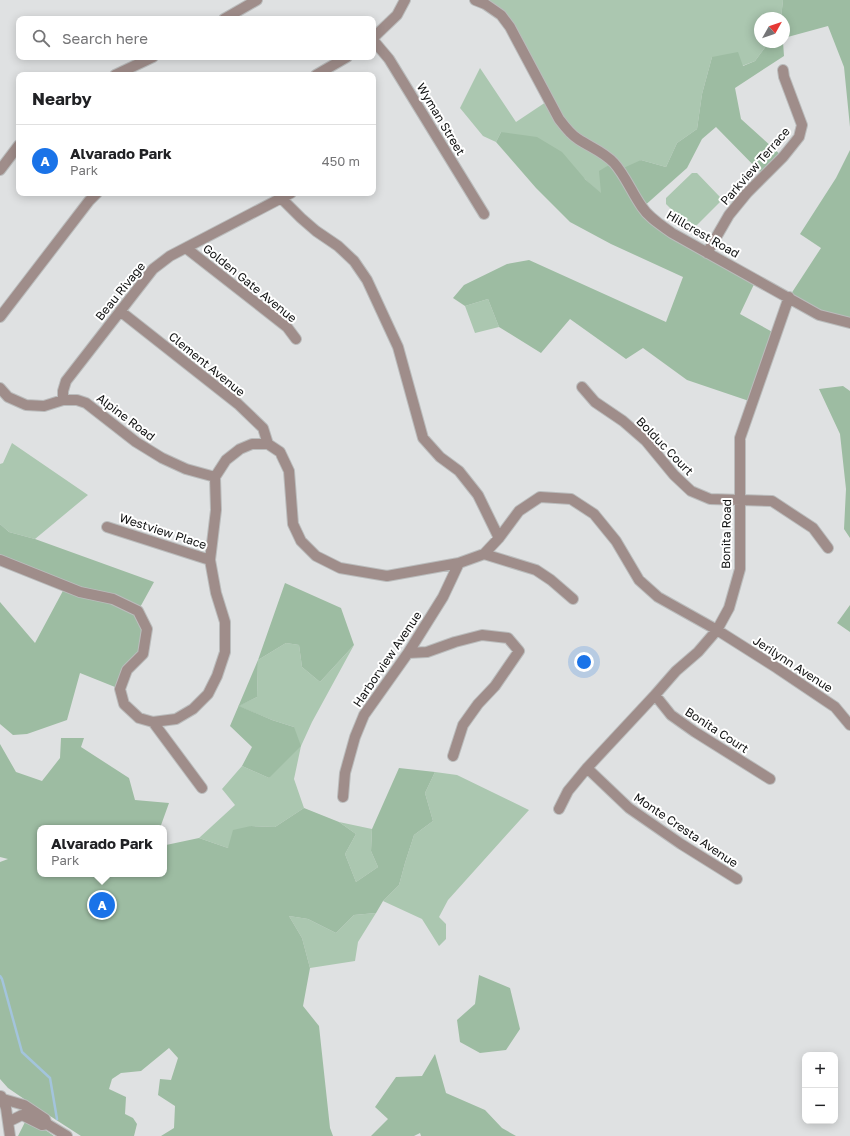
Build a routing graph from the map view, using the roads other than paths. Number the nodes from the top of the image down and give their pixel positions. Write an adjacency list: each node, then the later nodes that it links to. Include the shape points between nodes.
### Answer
1 (257, 0): 4 (street)
2 (405, 0): 5 (street, via 397,15)
3 (475, 0): 19 (street, Hillcrest Road, via 501,15 510,27 559,120 568,130 614,162 642,208 656,222)
4 (229, 16)
5 (376, 36)
6 (376, 43): 17 (street, Wyman Street, via 389,59)
7 (147, 60): 10 (street)
8 (342, 60): 11 (street)
9 (783, 70): 19 (street, Parkview Terrace, via 802,125 799,137 729,215)
10 (121, 72)
11 (321, 72)
12 (16, 149): 13 (street)
13 (0, 170)
14 (94, 196): 22 (street)
15 (286, 196): 16 (street, Beau Rivage)
16 (282, 198): 18 (street, Beau Rivage); 32 (street, via 301,218 354,261 367,280 398,347 423,438 440,457 459,471 478,494)
17 (484, 214)
18 (186, 248): 21 (street, Beau Rivage, via 153,269); 24 (street, Golden Gate Avenue, via 288,327)
19 (707, 252): 20 (street, Hillcrest Road)
20 (789, 298): 23 (street, Hillcrest Road, via 819,315); 30 (street, Bonita Road, via 740,438)
21 (120, 311): 27 (street, Beau Rivage, via 66,381); 28 (street, Clement Avenue, via 238,404 264,428)
22 (0, 317)
23 (850, 323)
24 (296, 339)
25 (582, 387): 30 (street, Bolduc Court, via 595,402 646,441 691,491 710,499)
26 (0, 388): 27 (street, Alpine Road, via 8,397 26,405 44,406)
27 (63, 400): 29 (street, Alpine Road, via 86,403 136,442 162,458 186,469)
28 (268, 444): 29 (street, via 252,444 240,449 226,460); 37 (street, via 280,452 289,471 293,524 301,541 316,556 340,568 387,576)
29 (215, 477): 36 (street, via 216,510)
30 (740, 499): 33 (street, Bolduc Court, via 772,500 813,528); 39 (street, Bonita Road, via 740,569 729,608)
31 (107, 527): 36 (street, Westview Place)
32 (499, 538): 34 (street, Jerilynn Avenue); 39 (street, Jerilynn Avenue, via 519,511 540,497 571,499 594,514 616,541 639,580 658,597)
33 (828, 548)
34 (484, 554): 37 (street); 38 (street, via 536,570)
35 (0, 560): 42 (street, via 80,592 113,599 138,611 147,629 143,654 127,670 120,689 124,704 139,718)
36 (210, 560): 42 (street, via 225,622 225,652 217,676 208,694 193,709 176,719)
37 (459, 563): 40 (street, Harborview Avenue, via 444,597)
38 (573, 599)
39 (717, 630): 41 (street, Bonita Road); 43 (street, Jerilynn Avenue, via 835,707)
40 (408, 653): 44 (street, via 427,652 482,635 508,638 519,651 463,725); 48 (street, Harborview Avenue, via 364,715 345,773)
41 (655, 695): 45 (street, Bonita Road); 46 (street, Bonita Court, via 671,714 695,732)
42 (153, 722): 47 (street)
43 (850, 726)
44 (453, 756)
45 (587, 768): 49 (street, Bonita Road, via 568,791); 50 (street, Monte Cresta Avenue, via 629,808)
46 (770, 779)
47 (202, 788)
48 (343, 797)
49 (558, 809)
50 (737, 879)
51 (2, 1097): 52 (street, via 21,1104); 53 (street)
52 (24, 1112): 53 (street); 55 (street, via 42,1125 47,1124)
53 (8, 1122): 54 (street)
54 (10, 1136)
55 (67, 1136)

